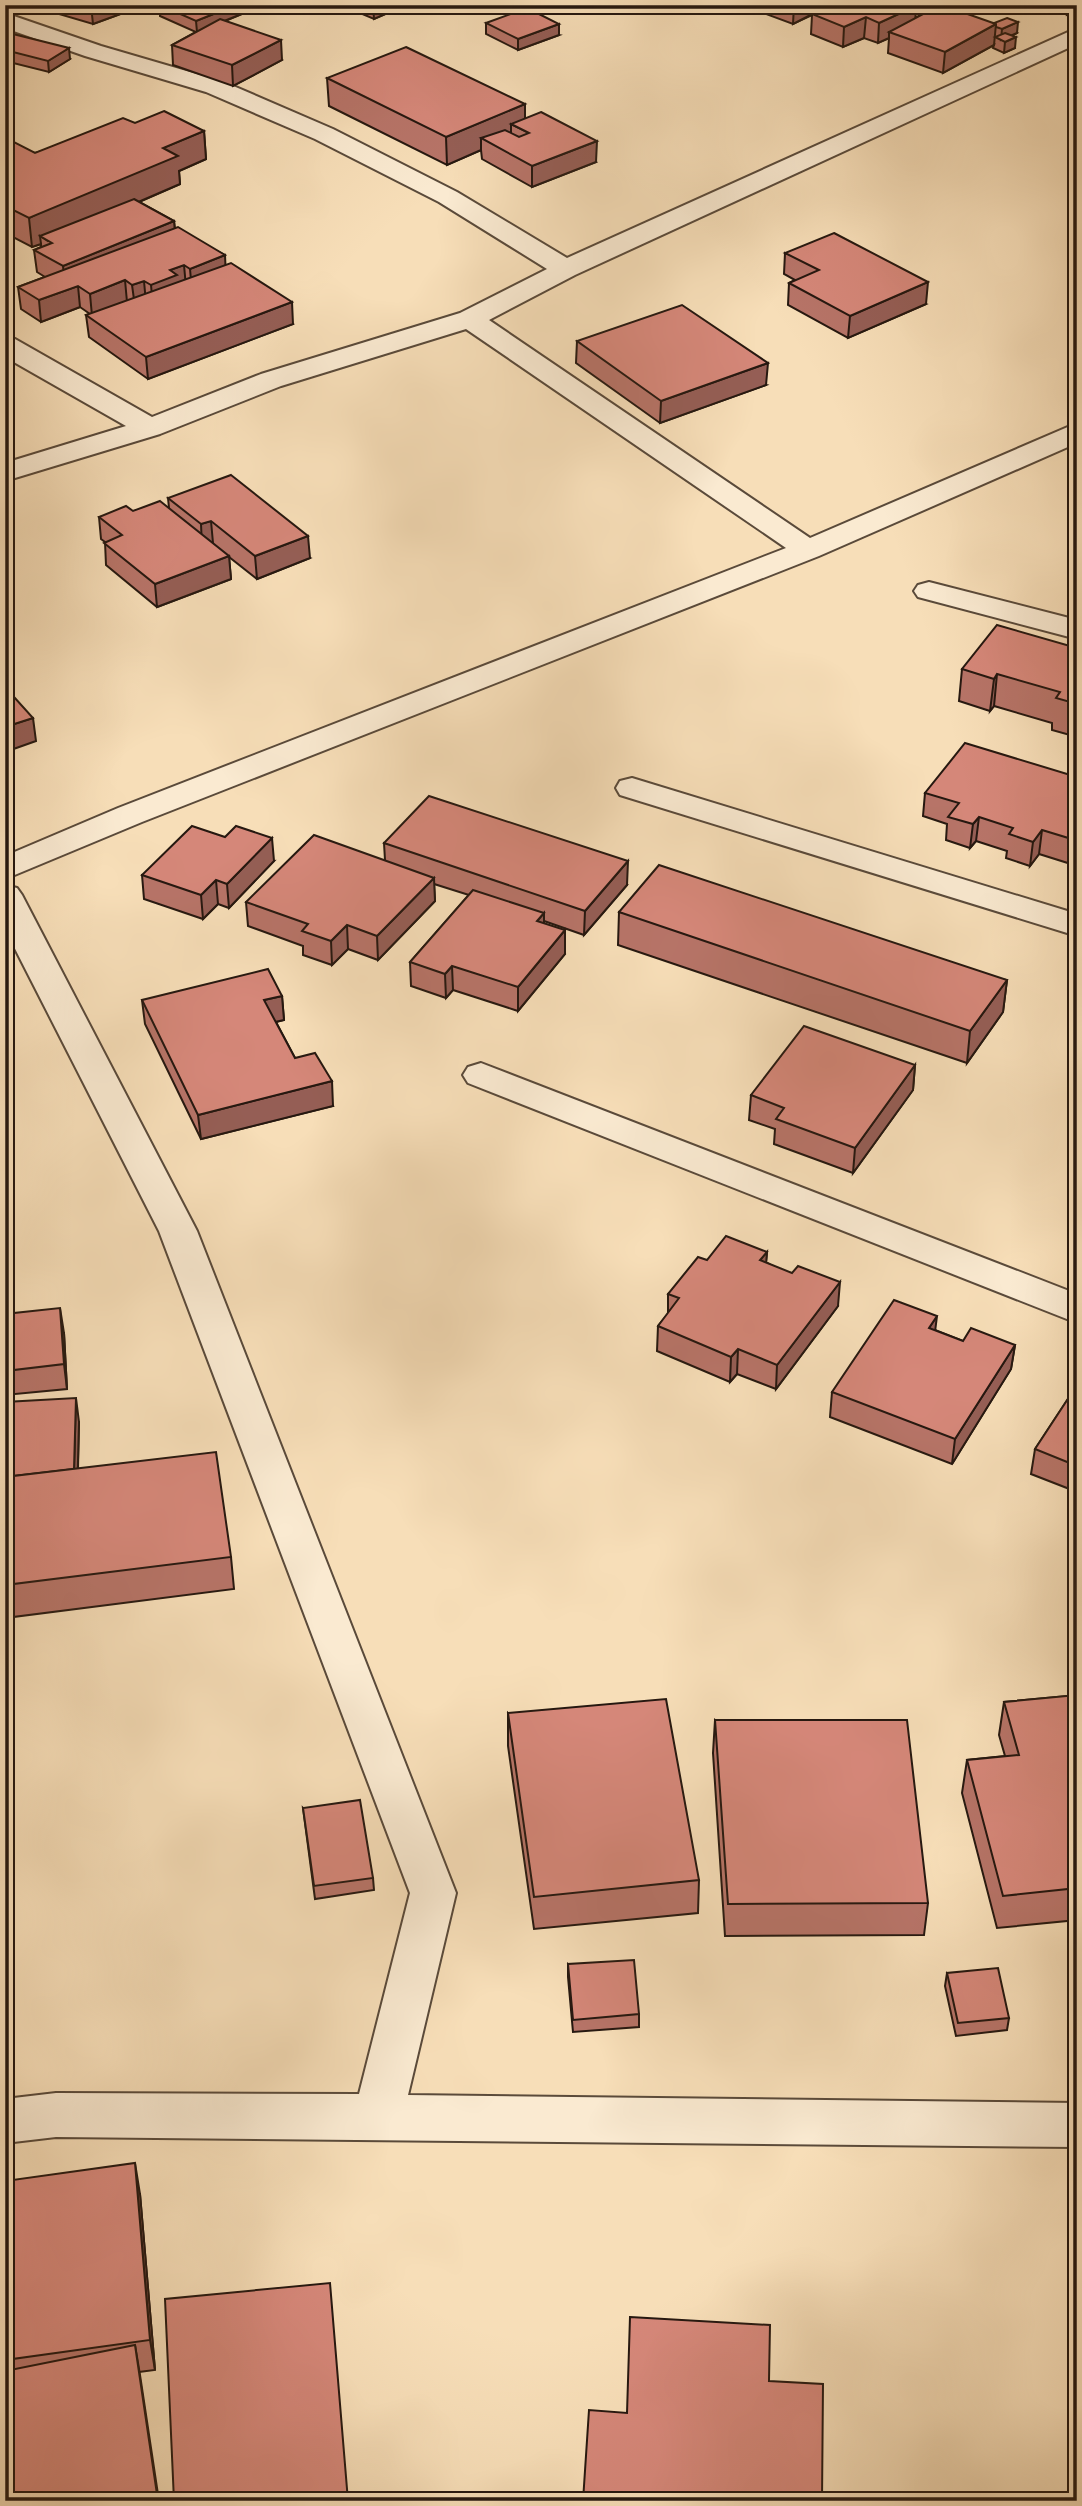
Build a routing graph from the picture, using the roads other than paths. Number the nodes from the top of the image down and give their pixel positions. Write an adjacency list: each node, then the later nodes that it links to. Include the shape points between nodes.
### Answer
1 (5, 20): 3 (street, via 215,87 324,134 448,197)
2 (1077, 35): 3 (street)
3 (566, 269): 4 (street)
4 (470, 318): 6 (street, via 271,380); 9 (street)
5 (5, 345): 6 (street)
6 (150, 428): 8 (street)
7 (1077, 432): 9 (street)
8 (5, 472)
9 (808, 550): 13 (street)
10 (929, 592): 11 (street)
11 (1077, 631)
12 (632, 788): 15 (street)
13 (5, 869)
14 (5, 895): 18 (street, via 178,1231 433,1893)
15 (1077, 925)
16 (481, 1074): 17 (street)
17 (1077, 1309)
18 (378, 2116): 19 (street, via 56,2115); 20 (street)
19 (5, 2121)
20 (1077, 2126)

